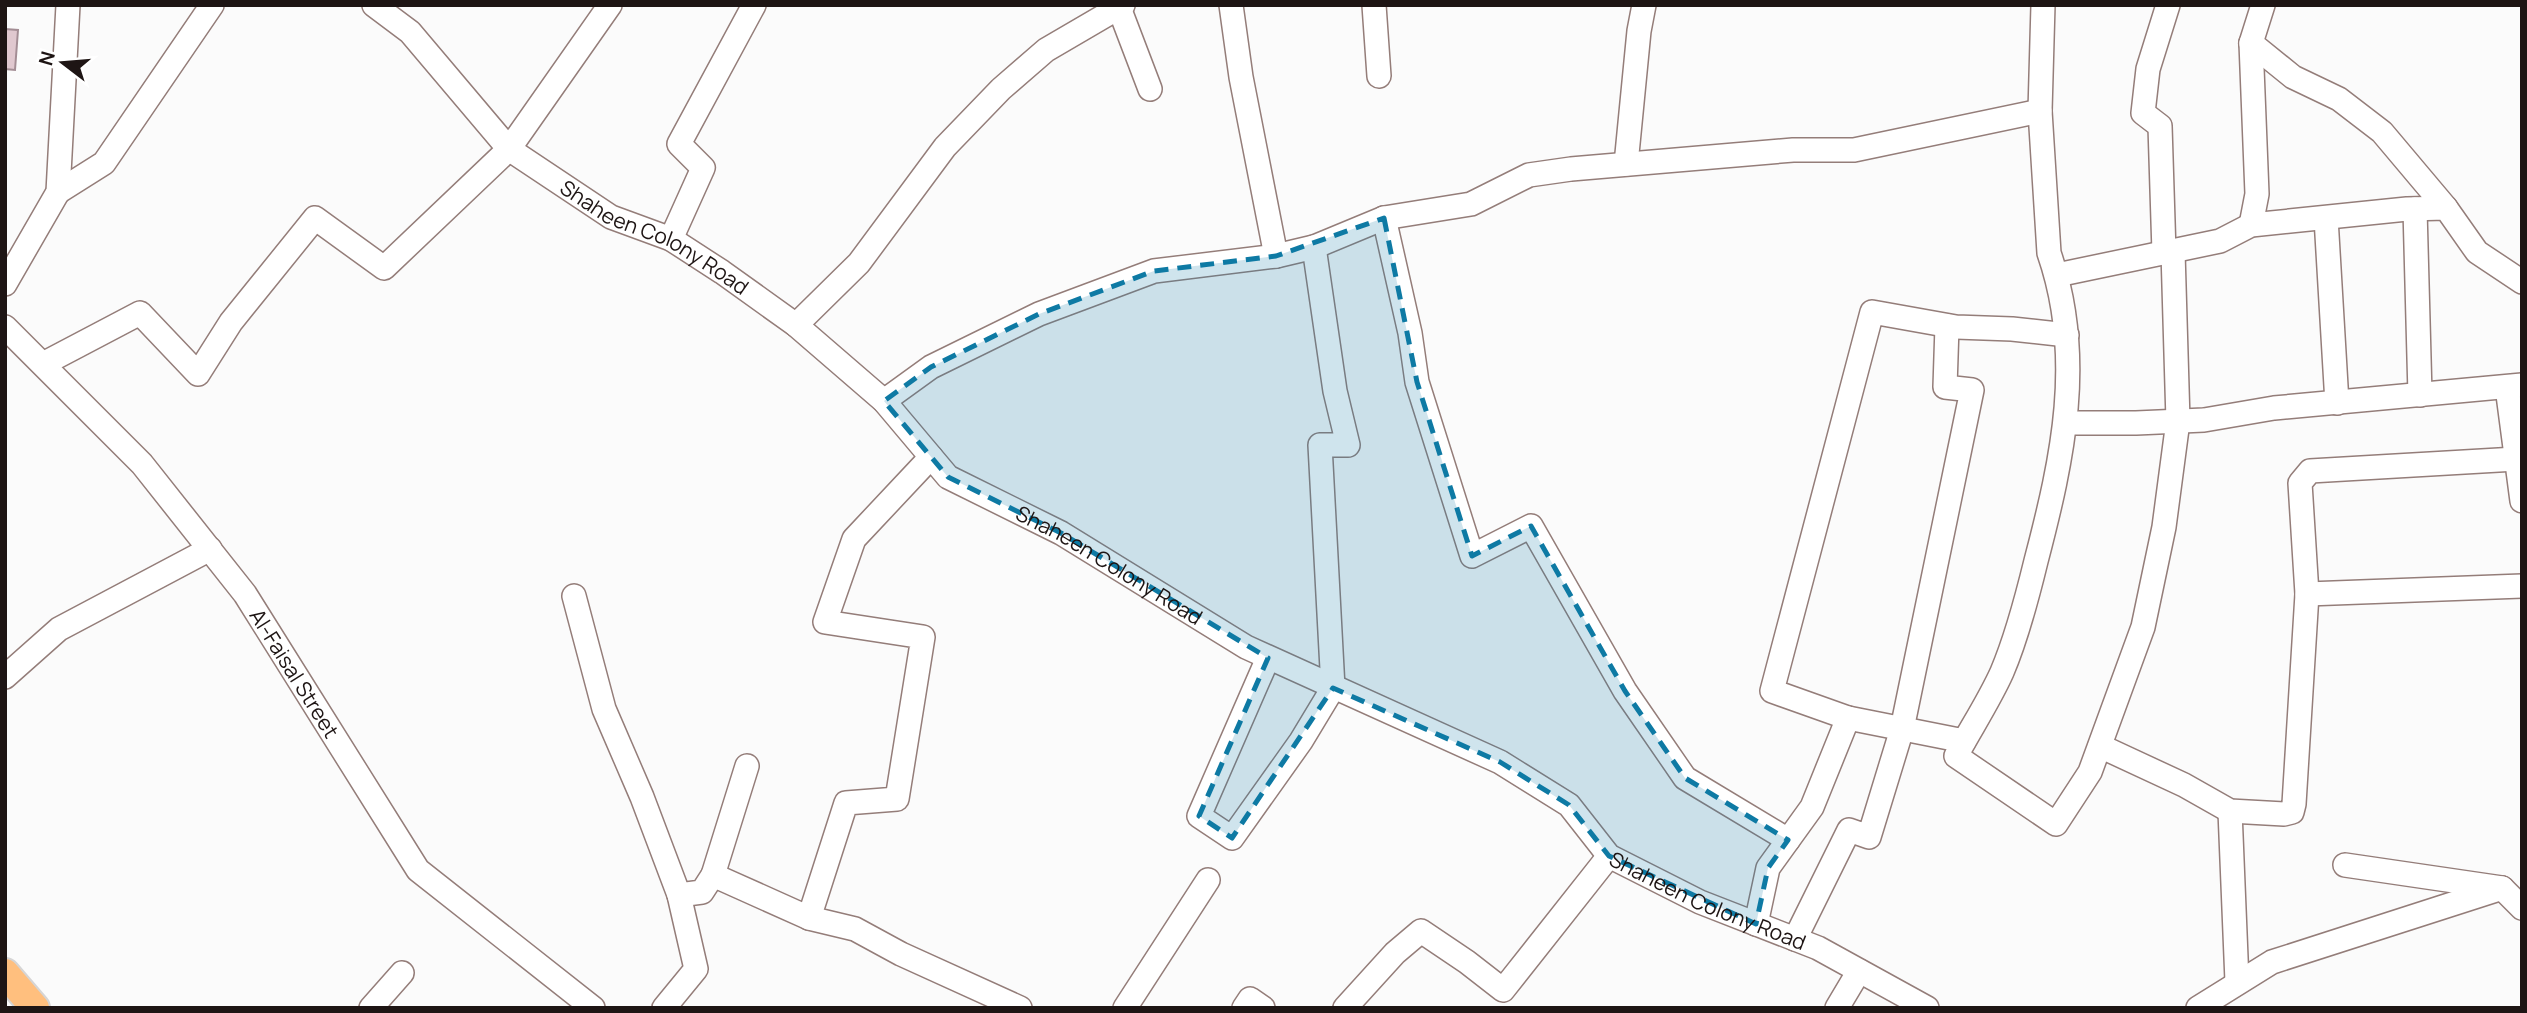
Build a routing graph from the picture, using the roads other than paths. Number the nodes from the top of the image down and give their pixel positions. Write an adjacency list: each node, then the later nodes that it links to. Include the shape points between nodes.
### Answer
1 (68, 5): 20 (street)
2 (212, 5): 20 (street, via 104,163)
3 (374, 5): 13 (street, Shaheen Colony Road)
4 (754, 5): 26 (street, via 679,144 704,168)
5 (1231, 5): 29 (street)
6 (1374, 5): 15 (street)
7 (1644, 5): 19 (street)
8 (2043, 5): 17 (street)
9 (2168, 5): 28 (street, via 2148,69 2143,113 2160,127)
10 (2263, 5): 14 (street)
11 (1120, 6): 16 (street); 33 (street, via 1046,50 1001,89 945,147 859,263)
12 (601, 9): 18 (street)
13 (403, 14): 18 (street, Shaheen Colony Road, via 410,32)
14 (2251, 43): 21 (street, via 2293,77 2339,99 2382,132); 25 (street, via 2257,194)
15 (1379, 76)
16 (1150, 89)
17 (2040, 111): 19 (street, via 1854,150 1793,150); 30 (street, via 2049,253)
18 (509, 149): 26 (street, Shaheen Colony Road, via 611,217); 37 (street, via 384,268 315,218 232,322 198,374 140,313)
19 (1626, 164): 23 (street, via 1529,175 1471,204)
20 (58, 192): 32 (street)
21 (2446, 208): 22 (street); 31 (street, via 2477,252)
22 (2415, 209): 24 (street); 39 (street)
23 (1384, 218): 27 (street); 60 (street, via 1417,382 1472,556 1531,526 1625,691 1685,778)
24 (2326, 218): 25 (street); 41 (street)
25 (2250, 225): 28 (street, via 2220,241)
26 (671, 239): 33 (street, Shaheen Colony Road)
27 (1314, 247): 29 (street); 53 (street, via 1335,391 1348,445 1320,445)
28 (2169, 253): 30 (street); 42 (street)
29 (1276, 256): 40 (street, via 1154,271 1039,314 931,367)
30 (2057, 275): 36 (street)
31 (2522, 282)
32 (5, 284)
33 (796, 325): 40 (street, Shaheen Colony Road)
34 (1947, 326): 36 (street); 54 (street, via 1872,312 1772,691); 55 (street, via 1945,387 1972,390)
35 (5, 327): 37 (street, Al-Faisal Street)
36 (2067, 335): 43 (street)
37 (43, 364): 47 (street, Al-Faisal Street, via 142,464)
38 (2514, 386): 39 (street); 45 (street)
39 (2420, 395): 41 (street)
40 (884, 401): 44 (street, Shaheen Colony Road)
41 (2337, 403): 42 (street)
42 (2178, 421): 43 (street); 57 (street, via 2164,527 2143,627)
43 (2066, 423): 56 (street, via 2025,603 2002,672)
44 (931, 457): 51 (street, Shaheen Colony Road, via 948,477 1061,533); 68 (street, via 854,539 825,622 923,637 897,799 846,803)
45 (2516, 459): 46 (street); 49 (street, via 2310,471 2300,483)
46 (2522, 501)
47 (210, 549): 52 (street, via 59,629); 79 (street, Al-Faisal Street, via 245,594 418,870)
48 (2522, 586): 49 (street)
49 (2307, 594): 59 (street, via 2292,812)
50 (574, 596): 66 (street, via 604,709)
51 (1268, 658): 53 (street, Shaheen Colony Road); 53 (street, via 1199,816 1231,838)
52 (5, 677)
53 (1333, 688): 61 (street, Shaheen Colony Road, via 1500,762 1569,805)
54 (1848, 718): 55 (street); 60 (street, via 1812,807)
55 (1902, 729): 56 (street); 70 (street, via 1869,837 1849,830)
56 (1964, 741): 57 (street, via 1956,756 2056,824 2090,772)
57 (2100, 746): 59 (street)
58 (747, 766): 63 (street)
59 (2230, 811): 74 (street)
60 (1788, 841): 69 (street, via 1768,868)
61 (1609, 856): 69 (street, Shaheen Colony Road, via 1700,902); 85 (street, via 1503,990 1421,931)
62 (2345, 865): 65 (street)
63 (713, 875): 66 (street, via 702,892); 68 (street)
64 (1208, 880): 82 (street)
65 (2502, 888): 67 (street); 74 (street, via 2272,962)
66 (679, 895): 80 (street, via 696,970)
67 (2522, 908)
68 (809, 918): 81 (street, via 855,929)
69 (1756, 924): 70 (street, Shaheen Colony Road)
70 (1795, 939): 71 (street, Shaheen Colony Road)
71 (1859, 971): 86 (street); 87 (street, Shaheen Colony Road)
72 (5, 973): 77 (main road)
73 (402, 973): 78 (street)
74 (2237, 982): 88 (street)
75 (5, 999): 76 (main road)
76 (13, 1008)
77 (35, 1008)
78 (371, 1008)
79 (593, 1008)
80 (664, 1008)
81 (1020, 1008)
82 (1125, 1008)
83 (1244, 1008): 84 (street, via 1250,999)
84 (1263, 1008)
85 (1345, 1008)
86 (1837, 1008)
87 (1927, 1008)
88 (2198, 1008)

